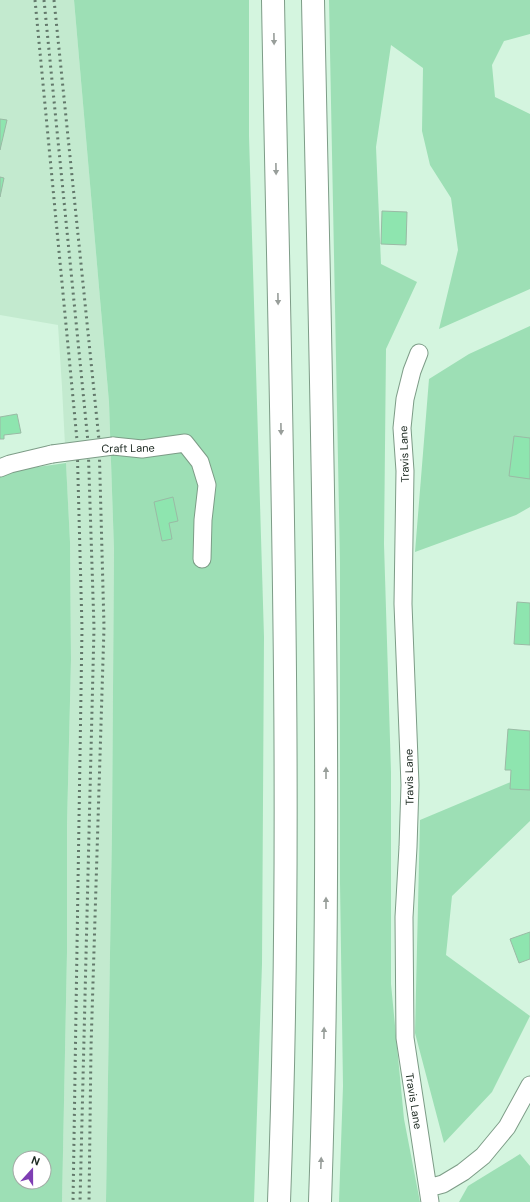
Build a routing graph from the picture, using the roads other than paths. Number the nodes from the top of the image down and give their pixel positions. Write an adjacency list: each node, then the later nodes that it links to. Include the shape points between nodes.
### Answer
1 (273, 0): 8 (highway, one-way to 8, via 286,746 285,958)
2 (313, 0): 9 (highway, one-way to 2, via 326,730)
3 (418, 353): 7 (street, Travis Lane, via 405,399 402,428 405,471 403,604 410,784 404,916 405,1038)
4 (0, 468): 5 (street, Craft Lane, bridge, via 52,454 113,446 142,450 185,443 200,462 207,485)
5 (202, 559)
6 (530, 1085): 7 (street, via 507,1127 483,1156)
7 (429, 1195)
8 (279, 1202)
9 (320, 1202)

